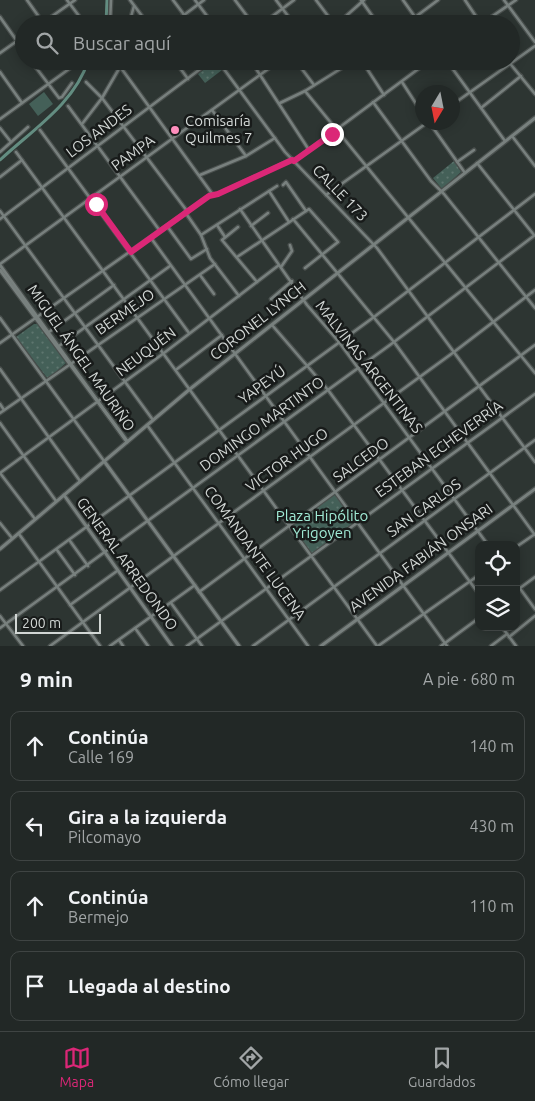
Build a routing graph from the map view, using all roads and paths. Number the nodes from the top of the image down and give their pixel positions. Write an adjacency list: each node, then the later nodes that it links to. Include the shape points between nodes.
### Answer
1 (27, 0): 24 (street)
2 (67, 0): 19 (street)
3 (75, 0): 19 (street)
4 (111, 0): 27 (street)
5 (130, 0): 21 (street)
6 (173, 0): 30 (street)
7 (195, 0): 20 (street)
8 (204, 0): 20 (street)
9 (235, 0): 32 (street)
10 (276, 0): 23 (street)
11 (294, 0): 23 (street)
12 (316, 0): 35 (street)
13 (402, 0): 38 (street)
14 (438, 0): 39 (street)
15 (465, 0): 40 (street)
16 (504, 0): 22 (street)
17 (516, 0): 22 (street)
18 (362, 1): 36 (street); 37 (street)
19 (70, 4): 25 (street); 26 (street)
20 (198, 4): 30 (street); 31 (street)
21 (134, 6): 28 (street); 29 (street)
22 (508, 6): 41 (street); 42 (street)
23 (283, 9): 33 (street); 34 (street)
24 (37, 15)
25 (54, 15)
26 (78, 15)
27 (111, 15)
28 (132, 15)
29 (141, 15)
30 (184, 15)
31 (206, 15)
32 (246, 15)
33 (275, 15)
34 (287, 15)
35 (329, 15)
36 (347, 15)
37 (372, 15)
38 (413, 15)
39 (418, 15)
40 (475, 15)
41 (494, 15)
42 (515, 15)
43 (0, 17): 45 (street)
44 (520, 22): 47 (street)
45 (15, 38)
46 (15, 42): 49 (street)
47 (535, 42)
48 (535, 46): 50 (street)
49 (0, 53)
50 (520, 55)
51 (37, 70): 74 (street)
52 (68, 70): 74 (street)
53 (117, 70): 81 (street)
54 (122, 70): 88 (street)
55 (182, 70): 70 (street)
56 (200, 70): 70 (street, LOS ANDES)
57 (225, 70): 76 (street, CALLE 173)
58 (257, 70): 68 (street)
59 (267, 70): 68 (street, PAMPA)
60 (303, 70): 75 (street)
61 (338, 70): 75 (street)
62 (368, 70): 79 (street)
63 (417, 70): 72 (street)
64 (453, 70): 78 (street)
65 (499, 70): 78 (street)
66 (515, 70): 69 (street)
67 (0, 72): 85 (street)
68 (260, 75): 76 (street, PAMPA); 86 (street)
69 (520, 76): 80 (street); 89 (street)
70 (188, 79): 88 (street, LOS ANDES)
71 (86, 82): 81 (street)
72 (402, 82): 79 (street); 84 (street)
73 (72, 83): 74 (street, via 60,98)
74 (48, 85): 85 (street)
75 (314, 85): 77 (street)
76 (239, 90): 90 (street, PAMPA); 103 (street, CALLE 173)
77 (305, 91): 86 (street); 98 (street)
78 (470, 93): 82 (street); 89 (street)
79 (384, 94): 83 (street)
80 (535, 94)
81 (102, 98): 93 (street); 94 (street)
82 (460, 100)
83 (373, 102): 98 (street); 104 (street)
84 (415, 102)
85 (22, 103): 92 (street)
86 (280, 103): 108 (street)
87 (68, 106): 93 (street)
88 (150, 107): 94 (street, LOS ANDES); 102 (street)
89 (481, 108): 105 (street)
90 (212, 110): 102 (street, PAMPA); 112 (street)
91 (535, 118): 101 (main road, CORONEL LYNCH)
92 (0, 119)
93 (82, 124): 107 (street)
94 (124, 126): 107 (street, LOS ANDES); 113 (street)
95 (28, 127): 106 (street)
96 (0, 128): 106 (street)
97 (40, 130): 119 (street)
98 (336, 130): 108 (street); 120 (street)
99 (417, 130): 104 (street)
100 (434, 130): 116 (street)
101 (512, 136): 105 (main road, CORONEL LYNCH); 118 (street)
102 (173, 138): 113 (street, PAMPA); 122 (street)
103 (275, 138): 112 (street); 115 (street, CALLE 173)
104 (402, 141): 120 (street); 129 (street)
105 (505, 141): 117 (main road, CORONEL LYNCH)
106 (11, 142): 110 (street)
107 (98, 146): 119 (street, LOS ANDES); 123 (street)
108 (310, 150): 115 (street)
109 (474, 150): 116 (street)
110 (0, 152)
111 (16, 152): 114 (street)
112 (246, 156): 122 (street)
113 (146, 157): 123 (street, PAMPA); 138 (street)
114 (22, 160): 124 (street); 127 (street)
115 (293, 160): 131 (street); 132 (street, CALLE 173)
116 (457, 162): 121 (street)
117 (477, 163): 121 (main road, CORONEL LYNCH); 137 (street)
118 (535, 166)
119 (69, 168): 127 (street, LOS ANDES); 133 (street)
120 (366, 168): 132 (street); 142 (street)
121 (465, 173): 129 (main road, CORONEL LYNCH)
122 (200, 175): 131 (street)
123 (120, 176): 133 (street, PAMPA); 150 (street)
124 (0, 178)
125 (283, 185): 135 (street, via 286,182)
126 (277, 186): 128 (street)
127 (43, 188): 140 (street, LOS ANDES); 141 (street)
128 (269, 191): 134 (street); 145 (street)
129 (442, 192): 142 (main road, CORONEL LYNCH); 155 (street)
130 (535, 194): 137 (street, YAPEYÚ)
131 (213, 195): 138 (street)
132 (326, 195): 157 (street, CALLE 173)
133 (91, 197): 141 (street, PAMPA); 161 (street)
134 (240, 209): 146 (street); 148 (street, MALVINAS ARGENTINAS)
135 (307, 210): 144 (street); 162 (street, via 338,242)
136 (0, 211): 140 (street)
137 (514, 211): 152 (street); 155 (street, YAPEYÚ)
138 (186, 212): 147 (street); 151 (street)
139 (268, 213): 148 (street)
140 (4, 216): 143 (street, LOS ANDES); 158 (street)
141 (65, 217): 158 (street, PAMPA); 172 (street)
142 (408, 218): 157 (main road, CORONEL LYNCH); 166 (street)
143 (0, 219)
144 (293, 219): 145 (street); 162 (street)
145 (289, 222): 156 (street)
146 (217, 225): 151 (street); 153 (street)
147 (167, 226): 150 (street); 160 (street, via 191,259)
148 (251, 226): 156 (street, MALVINAS ARGENTINAS)
149 (238, 227): 153 (street)
150 (160, 231): 154 (street)
151 (201, 235): 160 (street)
152 (535, 236): 164 (street, DOMINGO MARTINTO)
153 (226, 237): 163 (street, via 222,240)
154 (151, 238): 161 (street); 168 (street)
155 (479, 238): 164 (street); 166 (street, YAPEYÚ)
156 (261, 241): 163 (street); 169 (street, MALVINAS ARGENTINAS)
157 (374, 244): 173 (main road, CORONEL LYNCH); 182 (street, CALLE 173)
158 (25, 245): 167 (street, PAMPA); 186 (street)
159 (290, 245): 169 (street, NEUQUÉN, via 292,251)
160 (207, 249): 165 (street)
161 (131, 252): 172 (street); 175 (street)
162 (323, 256): 170 (street); 173 (street)
163 (237, 257): 177 (street)
164 (499, 263): 180 (street, DOMINGO MARTINTO); 185 (street)
165 (215, 264): 174 (street, BERMEJO); 184 (street)
166 (446, 264): 180 (street); 182 (street, YAPEYÚ)
167 (0, 265): 197 (main road, MIGUEL ÁNGEL MAURIÑO)
168 (170, 266): 175 (street); 179 (street)
169 (280, 266): 176 (street, MALVINAS ARGENTINAS); 177 (street, NEUQUÉN)
170 (306, 268)
171 (0, 270): 197 (main road, MIGUEL ÁNGEL MAURIÑO)
172 (104, 271): 178 (street); 186 (street)
173 (338, 274): 190 (main road, CORONEL LYNCH); 195 (street)
174 (200, 275): 179 (street, BERMEJO); 183 (street)
175 (152, 279): 187 (street); 188 (street)
176 (292, 281): 189 (street); 190 (street, MALVINAS ARGENTINAS)
177 (257, 282): 184 (street, NEUQUÉN)
178 (114, 285): 188 (street); 192 (street)
179 (185, 285): 187 (street, BERMEJO); 198 (street)
180 (466, 289): 193 (street, DOMINGO MARTINTO); 199 (street)
181 (535, 290): 185 (street, VICTOR HUGO)
182 (409, 291): 193 (street, CALLE 173); 195 (street, YAPEYÚ)
183 (214, 294)
184 (240, 296): 198 (street, NEUQUÉN)
185 (526, 297): 191 (street); 199 (street, VICTOR HUGO)
186 (64, 298): 192 (street); 197 (street)
187 (164, 298): 194 (street, BERMEJO); 203 (street)
188 (124, 299): 194 (street); 201 (street)
189 (271, 299)
190 (304, 300): 200 (main road, CORONEL LYNCH); 206 (street, MALVINAS ARGENTINAS)
191 (535, 308)
192 (75, 313): 201 (street); 202 (street)
193 (428, 316): 207 (street, DOMINGO MARTINTO); 212 (street, CALLE 173)
194 (138, 317): 209 (street, BERMEJO); 213 (street)
195 (374, 317): 206 (street, YAPEYÚ); 207 (street)
196 (0, 318): 205 (street)
197 (37, 318): 202 (main road, MIGUEL ÁNGEL MAURIÑO); 205 (street); 216 (main road, MIGUEL ÁNGEL MAURIÑO)
198 (210, 318): 203 (street, NEUQUÉN); 204 (street)
199 (494, 322): 212 (street, VICTOR HUGO); 215 (street)
200 (272, 325): 214 (main road, CORONEL LYNCH); 217 (street)
201 (85, 327): 209 (street); 211 (street)
202 (49, 332): 211 (main road, MIGUEL ÁNGEL MAURIÑO)
203 (189, 334): 213 (street, NEUQUÉN)
204 (222, 335): 214 (street); 220 (street)
205 (12, 336): 208 (street); 223 (street)
206 (339, 342): 217 (street, YAPEYÚ); 218 (street, MALVINAS ARGENTINAS)
207 (394, 342): 218 (street, DOMINGO MARTINTO); 222 (street)
208 (0, 343)
209 (98, 345): 216 (street, BERMEJO); 224 (street)
210 (535, 345): 215 (street, SALCEDO)
211 (59, 346): 216 (main road, MIGUEL ÁNGEL MAURIÑO)
212 (454, 352): 222 (street, VICTOR HUGO); 225 (street, CALLE 173)
213 (164, 353): 220 (street); 224 (street, NEUQUÉN)
214 (235, 354): 226 (main road, CORONEL LYNCH); 229 (street)
215 (521, 356): 221 (street); 225 (street, SALCEDO)
216 (70, 364): 223 (street, BERMEJO); 231 (main road, MIGUEL ÁNGEL MAURIÑO)
217 (307, 366): 227 (street); 229 (street, YAPEYÚ)
218 (358, 368): 227 (street, DOMINGO MARTINTO); 232 (street, MALVINAS ARGENTINAS)
219 (0, 369): 230 (street)
220 (176, 369): 226 (street)
221 (535, 373)
222 (419, 377): 232 (street, VICTOR HUGO); 235 (street)
223 (46, 381): 230 (street, BERMEJO); 237 (street)
224 (124, 382): 231 (street, NEUQUÉN); 239 (street)
225 (479, 387): 235 (street, SALCEDO); 238 (street, CALLE 173)
226 (190, 389): 239 (main road, CORONEL LYNCH); 244 (street)
227 (328, 390): 240 (street, DOMINGO MARTINTO); 243 (street)
228 (535, 394): 238 (street, ESTEBAN ECHEVERRÍA)
229 (265, 397): 240 (street); 244 (street, YAPEYÚ)
230 (21, 399): 234 (street, BERMEJO); 245 (street)
231 (97, 401): 237 (street, NEUQUÉN); 248 (main road, MIGUEL ÁNGEL MAURIÑO)
232 (384, 403): 243 (street, VICTOR HUGO); 246 (street, MALVINAS ARGENTINAS)
233 (0, 404): 234 (street)
234 (4, 410): 236 (street, BERMEJO)
235 (445, 411): 246 (street, SALCEDO); 249 (street)
236 (0, 413)
237 (73, 418): 245 (street, NEUQUÉN); 255 (street)
238 (502, 418): 249 (street, ESTEBAN ECHEVERRÍA); 250 (street, CALLE 173)
239 (153, 420): 242 (main road, CORONEL LYNCH)
240 (284, 422): 252 (street, DOMINGO MARTINTO); 253 (street)
241 (0, 423): 251 (street)
242 (147, 425): 248 (main road, CORONEL LYNCH); 257 (street, COMANDANTE LUCENA)
243 (355, 425): 253 (street, VICTOR HUGO); 254 (street)
244 (220, 430): 252 (street); 257 (street, YAPEYÚ)
245 (48, 436): 251 (street, NEUQUÉN); 261 (street)
246 (410, 438): 254 (street, SALCEDO); 258 (street, MALVINAS ARGENTINAS)
247 (535, 440): 250 (street, SAN CARLOS)
248 (127, 442): 255 (main road, CORONEL LYNCH)
249 (467, 443): 258 (street, ESTEBAN ECHEVERRÍA); 260 (street)
250 (525, 448): 256 (street, CALLE 173); 260 (street, SAN CARLOS)
251 (24, 455): 259 (street, NEUQUÉN); 270 (street)
252 (238, 456): 262 (street, DOMINGO MARTINTO); 265 (street)
253 (310, 458): 265 (street, VICTOR HUGO); 266 (street)
254 (380, 460): 263 (street); 266 (street, SALCEDO)
255 (104, 461): 261 (main road, CORONEL LYNCH); 268 (main road)
256 (535, 462)
257 (174, 463): 262 (street, COMANDANTE LUCENA); 268 (street, YAPEYÚ)
258 (432, 468): 263 (street, ESTEBAN ECHEVERRÍA); 269 (street, MALVINAS ARGENTINAS)
259 (0, 473): 272 (street)
260 (490, 474): 269 (street, SAN CARLOS); 271 (street)
261 (80, 481): 267 (main road, CORONEL LYNCH)
262 (193, 488): 274 (street, DOMINGO MARTINTO); 277 (street, COMANDANTE LUCENA)
263 (402, 489): 273 (street); 275 (street, ESTEBAN ECHEVERRÍA)
264 (535, 489): 271 (main road, AVENIDA FABIÁN ONSARI)
265 (264, 491): 277 (street, VICTOR HUGO); 278 (street)
266 (336, 492): 275 (street); 278 (street, SALCEDO)
267 (64, 495): 270 (main road, CORONEL LYNCH); 279 (main road, GENERAL ARREDONDO)
268 (130, 496): 274 (main road); 279 (street, YAPEYÚ)
269 (455, 499): 273 (street, SAN CARLOS); 280 (street, MALVINAS ARGENTINAS)
270 (56, 501): 272 (main road, CORONEL LYNCH)
271 (513, 505): 280 (main road, AVENIDA FABIÁN ONSARI); 282 (street)
272 (35, 519): 281 (main road, CORONEL LYNCH)
273 (425, 520): 289 (street); 291 (street, SAN CARLOS)
274 (148, 522): 290 (street, DOMINGO MARTINTO); 293 (main road)
275 (356, 522): 291 (street); 292 (street, ESTEBAN ECHEVERRÍA)
276 (0, 523): 283 (street)
277 (219, 524): 293 (street, VICTOR HUGO); 294 (street, COMANDANTE LUCENA)
278 (290, 526): 292 (street); 294 (street, SALCEDO)
279 (87, 528): 284 (street, YAPEYÚ); 290 (main road, GENERAL ARREDONDO)
280 (478, 530): 285 (street, MALVINAS ARGENTINAS); 289 (main road, AVENIDA FABIÁN ONSARI)
281 (18, 533): 283 (main road, CORONEL LYNCH); 295 (street)
282 (535, 534): 286 (street)
283 (12, 538): 287 (main road, CORONEL LYNCH)
284 (70, 541): 288 (street, YAPEYÚ); 296 (street)
285 (485, 541)
286 (520, 544)
287 (0, 549)
288 (57, 550): 295 (street, YAPEYÚ); 298 (street)
289 (448, 553): 301 (street); 303 (main road, AVENIDA FABIÁN ONSARI)
290 (105, 554): 296 (street, DOMINGO MARTINTO); 297 (main road, GENERAL ARREDONDO)
291 (380, 554): 303 (street); 304 (street, SAN CARLOS)
292 (311, 555): 304 (street); 307 (street, ESTEBAN ECHEVERRÍA)
293 (174, 557): 302 (main road); 306 (street, VICTOR HUGO)
294 (245, 559): 307 (street, COMANDANTE LUCENA); 311 (street, SALCEDO)
295 (39, 562): 305 (street); 310 (street, YAPEYÚ)
296 (88, 566): 298 (street, DOMINGO MARTINTO)
297 (118, 571): 306 (main road, GENERAL ARREDONDO); 313 (street)
298 (75, 575): 305 (street, DOMINGO MARTINTO)
299 (535, 577): 308 (street)
300 (475, 578): 301 (street)
301 (470, 582): 309 (street); 315 (street)
302 (195, 586): 311 (main road); 312 (street)
303 (402, 586): 315 (street); 319 (main road, AVENIDA FABIÁN ONSARI)
304 (335, 587): 319 (street); 320 (street, SAN CARLOS)
305 (58, 588): 313 (street); 324 (street, DOMINGO MARTINTO)
306 (130, 588): 318 (main road, GENERAL ARREDONDO); 323 (street, VICTOR HUGO)
307 (266, 588): 320 (street, COMANDANTE LUCENA); 321 (street, ESTEBAN ECHEVERRÍA)
308 (520, 588): 314 (street)
309 (475, 589)
310 (0, 590)
311 (200, 592): 321 (main road)
312 (171, 603): 318 (street); 329 (street)
313 (70, 605): 323 (street)
314 (535, 609)
315 (424, 615): 331 (street); 345 (street)
316 (0, 616): 324 (street)
317 (535, 616): 328 (street)
318 (150, 617): 326 (street); 338 (main road, GENERAL ARREDONDO)
319 (358, 619): 344 (main road, AVENIDA FABIÁN ONSARI); 345 (street)
320 (289, 620): 342 (street, SAN CARLOS); 343 (street, COMANDANTE LUCENA)
321 (221, 621): 329 (street, ESTEBAN ECHEVERRÍA); 341 (main road)
322 (475, 621): 331 (street)
323 (83, 623): 333 (street, VICTOR HUGO); 334 (street)
324 (6, 624): 325 (street, DOMINGO MARTINTO); 332 (street)
325 (0, 628)
326 (135, 628): 330 (street); 337 (street)
327 (505, 631): 328 (street)
328 (508, 635): 347 (street); 348 (street)
329 (197, 639): 339 (street, ESTEBAN ECHEVERRÍA); 340 (street)
330 (118, 640): 335 (street); 336 (street)
331 (446, 645): 346 (street)
332 (22, 646)
333 (50, 646)
334 (100, 646)
335 (110, 646)
336 (123, 646)
337 (148, 646)
338 (172, 646)
339 (187, 646)
340 (202, 646)
341 (239, 646)
342 (253, 646)
343 (308, 646)
344 (321, 646)
345 (378, 646)
346 (441, 646)
347 (491, 646)
348 (516, 646)

